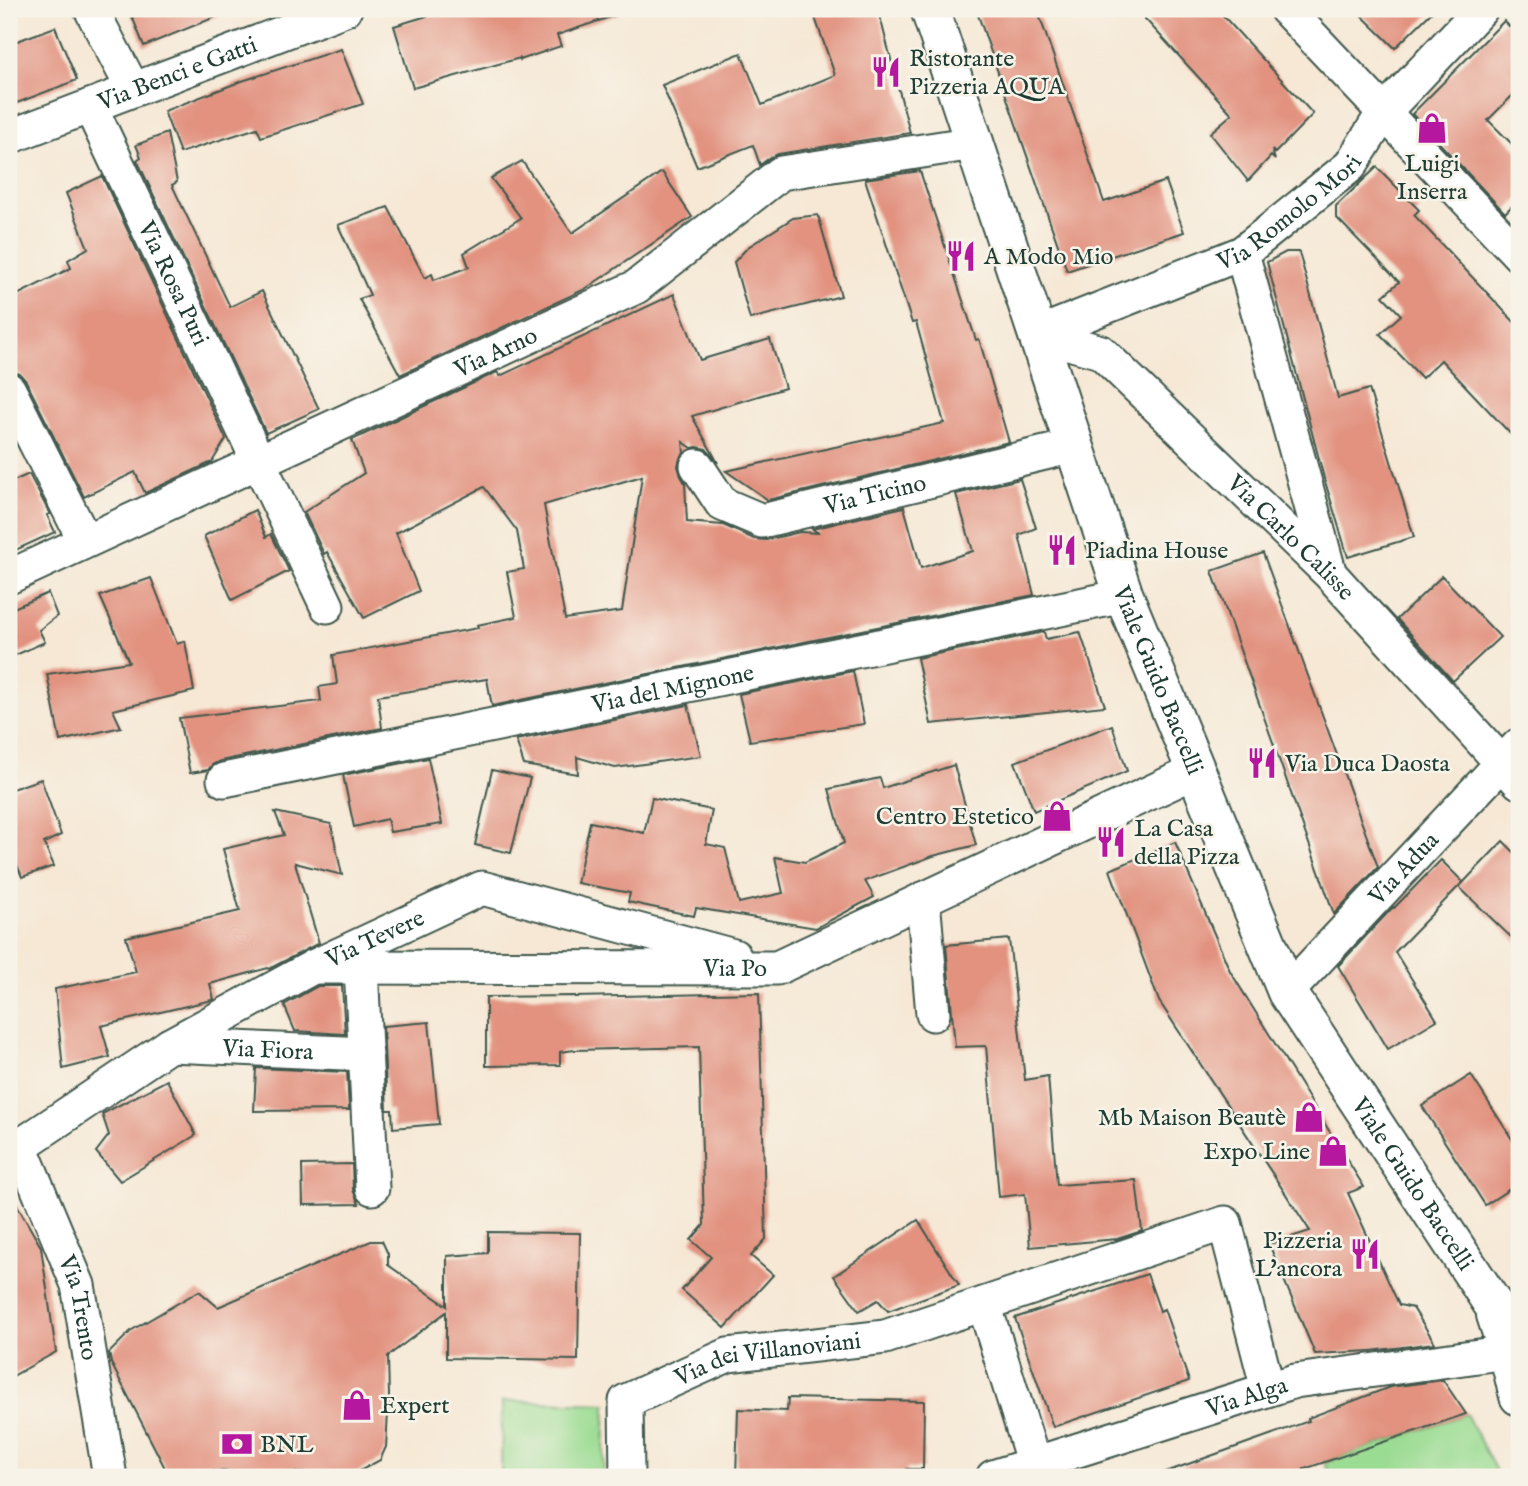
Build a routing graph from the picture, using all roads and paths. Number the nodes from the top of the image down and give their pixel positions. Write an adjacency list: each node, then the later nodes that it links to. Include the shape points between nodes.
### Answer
1 (90, 9): 6 (street)
2 (345, 9): 6 (street, Via Benci e Gatti)
3 (930, 9): 10 (main road, Viale Guido Baccelli)
4 (1286, 9): 8 (street)
5 (1481, 9): 8 (street, Via Romolo Mori)
6 (133, 89): 7 (street, Via Benci e Gatti)
7 (90, 106): 9 (street, Via Benci e Gatti); 16 (street, Via Rosa Puri)
8 (1384, 111): 11 (street, Via Romolo Mori, via 1350,166); 12 (street)
9 (9, 137)
10 (974, 144): 13 (main road, Viale Guido Baccelli); 16 (street, Via Arno, via 781,173 636,287)
11 (1242, 253): 13 (street, Via Romolo Mori); 19 (street)
12 (1519, 255)
13 (1037, 334): 15 (main road, Viale Guido Baccelli); 19 (street, Via Carlo Calisse, via 1101,352)
14 (9, 390): 18 (street)
15 (1074, 446): 17 (street, Via Ticino, via 762,521 722,504); 21 (main road, Viale Guido Baccelli)
16 (259, 461): 18 (street, Via Arno); 22 (street, Via Rosa Puri)
17 (697, 466)
18 (85, 541): 20 (street, Via Arno)
19 (1330, 573): 23 (street, Via Carlo Calisse)
20 (9, 577)
21 (1124, 596): 24 (main road, Viale Guido Baccelli); 25 (street, Via del Mignone)
22 (327, 606)
23 (1513, 763): 30 (street, Via Adua)
24 (1196, 771): 26 (street, Via Po); 30 (main road, Viale Guido Baccelli)
25 (224, 780)
26 (923, 899): 29 (street, Via Po); 31 (street)
27 (313, 967): 28 (street, Via Po); 29 (street, Via Tevere, via 482,888); 32 (street, Via Tevere)
28 (361, 967): 29 (street, Via Po); 33 (street)
29 (776, 968)
30 (1287, 992): 37 (main road, Viale Guido Baccelli, via 1492,1303)
31 (933, 1014)
32 (170, 1045): 33 (street, Via Fiora); 34 (street, Via Tevere)
33 (366, 1054): 35 (street)
34 (14, 1149): 41 (street, Via Trento, via 78,1285)
35 (372, 1188)
36 (984, 1304): 38 (street, Via dei Villanoviani, via 1225,1223); 40 (street); 42 (street, Via dei Villanoviani, via 885,1337 728,1355 626,1401)
37 (1514, 1345): 38 (street, Via Alga); 39 (main road, Viale Guido Baccelli)
38 (1268, 1389): 40 (street, Via Alga)
39 (1519, 1396)
40 (1034, 1464): 43 (street, Via Alga)
41 (110, 1477)
42 (627, 1477)
43 (993, 1477)

